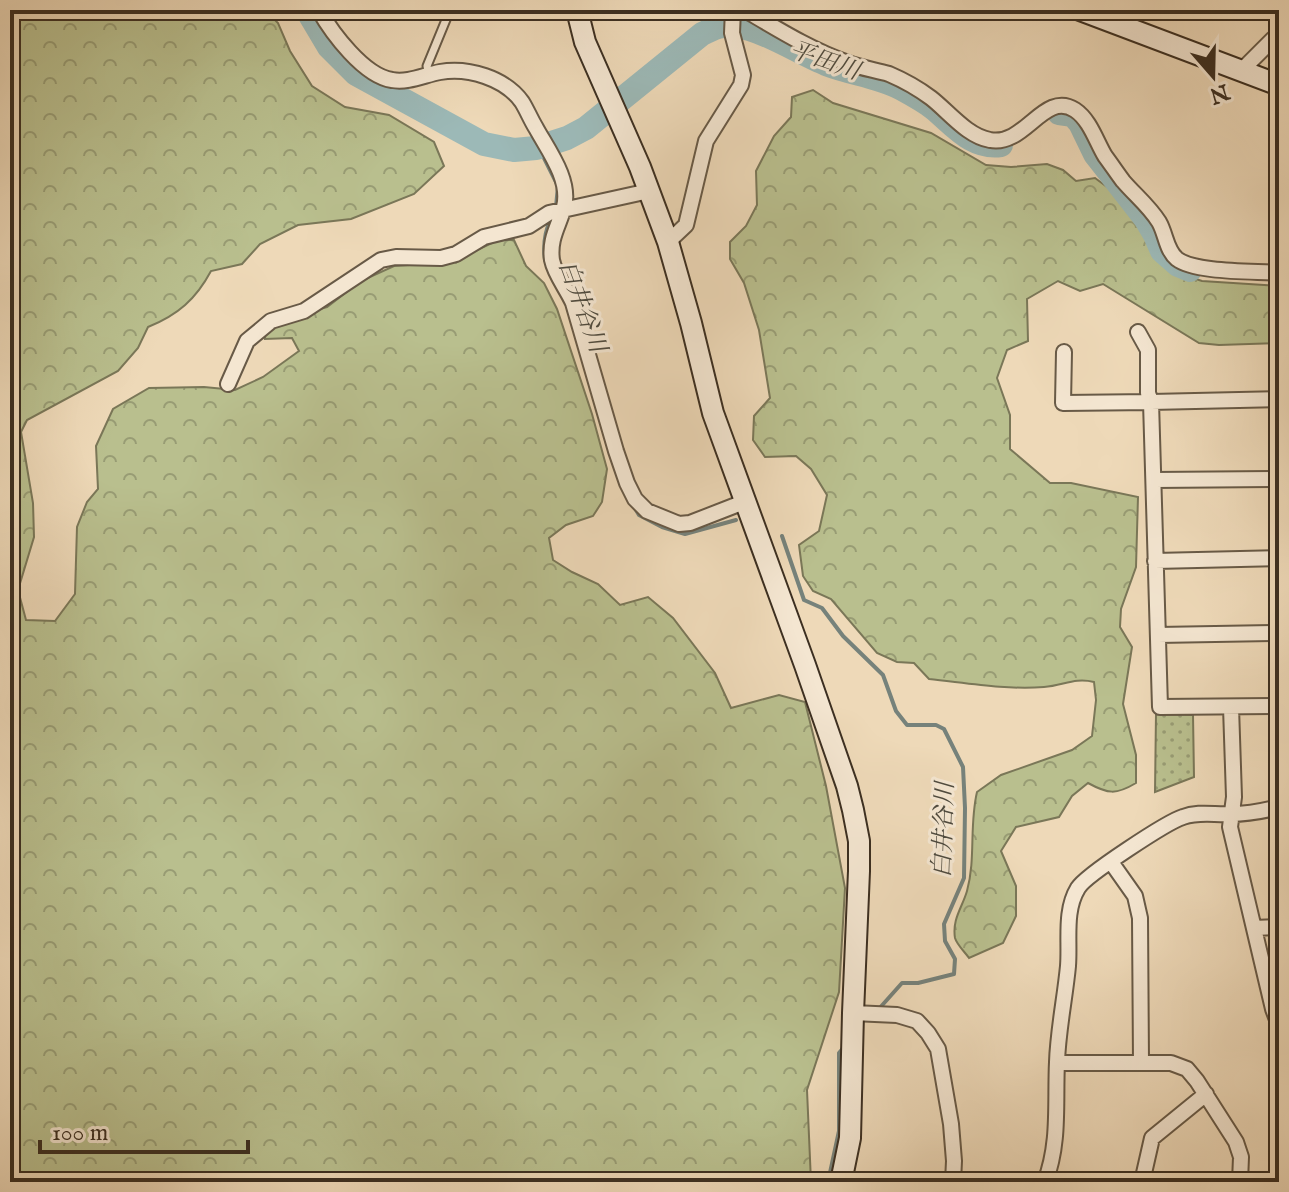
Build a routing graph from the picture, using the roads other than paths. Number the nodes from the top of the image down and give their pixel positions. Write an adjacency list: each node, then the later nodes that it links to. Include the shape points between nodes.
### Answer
1 (319, 10): 9 (street, via 360,62 379,76 405,81)
2 (450, 10): 9 (lane, via 427,66)
3 (577, 10): 11 (street, via 585,42)
4 (745, 10): 14 (street, via 808,46 913,87 989,140 1015,135 1053,107 1074,109 1160,224 1176,259 1192,266)
5 (1080, 10): 8 (street)
6 (732, 20): 13 (street, via 741,85 706,141 686,225)
7 (1279, 39): 8 (street)
8 (1242, 71): 10 (street)
9 (429, 75): 12 (street, via 476,74 511,89 552,156 564,187)
10 (1279, 85)
11 (649, 191): 12 (street); 13 (street)
12 (564, 209): 17 (street, via 529,226 484,237 456,254 381,260 304,311 271,321 247,341); 22 (street, via 553,237 554,266 573,303 635,499 647,511 679,524)
13 (668, 242): 22 (street, via 713,413)
14 (1279, 273)
15 (1138, 332): 19 (street, via 1148,350)
16 (1064, 352): 19 (street, via 1063,403)
17 (228, 384)
18 (1279, 399): 19 (street)
19 (1151, 402): 21 (street)
20 (1279, 479): 21 (street)
21 (1154, 480): 24 (street)
22 (744, 502): 35 (street, via 853,810 859,841)
23 (1279, 558): 24 (street)
24 (1155, 561): 26 (street)
25 (1279, 633): 26 (street)
26 (1158, 635): 28 (street, via 1160,707)
27 (1279, 706): 28 (street)
28 (1231, 707): 30 (street)
29 (1279, 807): 30 (street); 31 (street)
30 (1231, 814): 32 (street, via 1185,816); 34 (street)
31 (1279, 815)
32 (1111, 862): 37 (street, via 1135,896 1140,918); 38 (street, via 1079,887 1072,904)
33 (1279, 927): 34 (street)
34 (1254, 928): 36 (street)
35 (853, 1013): 40 (street, via 850,1138); 41 (street, via 917,1021 938,1049 951,1124)
36 (1279, 1020)
37 (1141, 1062): 38 (street); 39 (street, via 1187,1069)
38 (1057, 1063): 42 (street, via 1057,1133)
39 (1206, 1094): 43 (street, via 1152,1138); 44 (street, via 1236,1142)
40 (841, 1182)
41 (953, 1182)
42 (1045, 1182)
43 (1142, 1182)
44 (1240, 1182)

